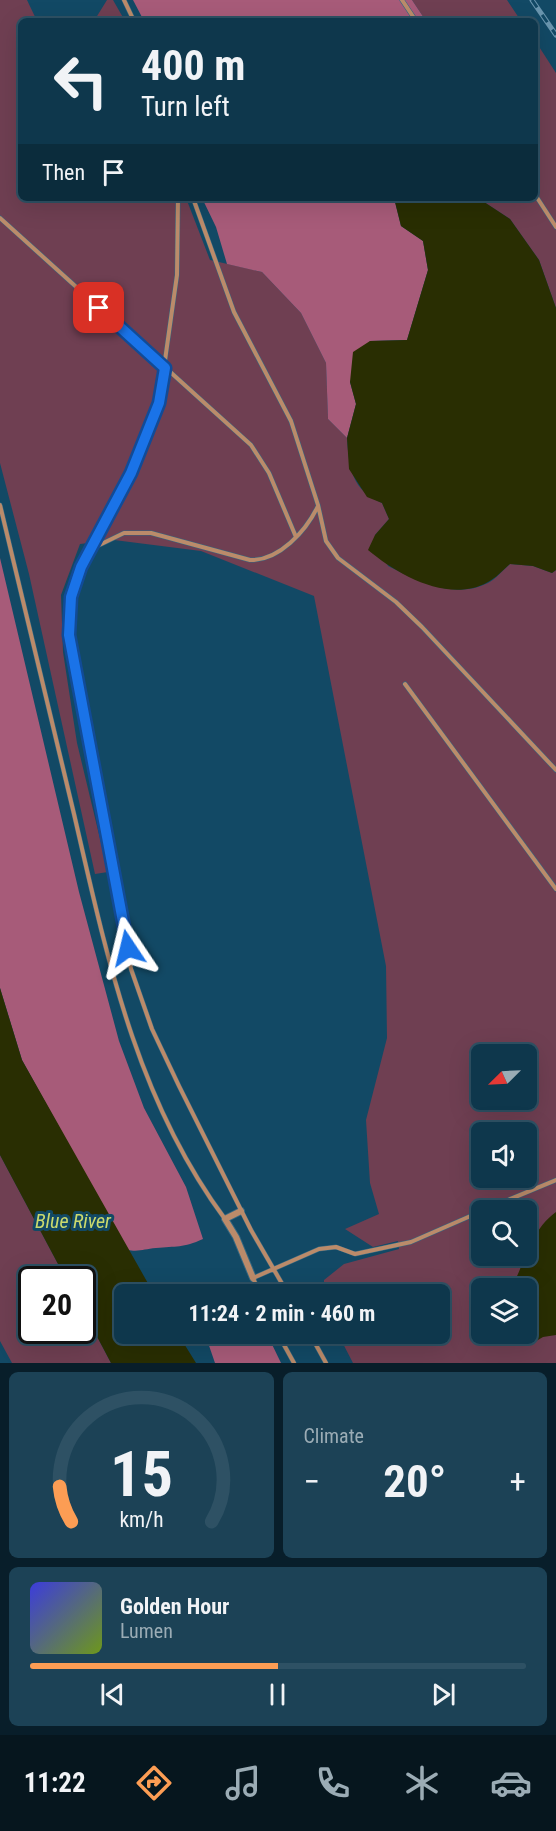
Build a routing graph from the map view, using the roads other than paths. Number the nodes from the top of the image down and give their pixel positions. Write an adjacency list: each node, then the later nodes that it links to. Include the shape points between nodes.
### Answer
1 (124, 0): 3 (lane)
2 (402, 0): 4 (lane)
3 (133, 18)
4 (414, 18)
5 (538, 199): 9 (lane)
6 (178, 201): 10 (lane, via 177,275)
7 (194, 201): 12 (lane, via 234,312 291,421)
8 (0, 218): 10 (lane)
9 (556, 227)
10 (165, 368): 13 (lane, via 251,445 269,473); 14 (lane, via 159,403 139,453)
11 (0, 505): 22 (lane, via 131,1038 158,1107 202,1188)
12 (318, 506): 13 (lane, via 309,526); 16 (lane, via 326,541 338,558 422,627)
13 (296, 537): 14 (lane, via 264,560 250,560 151,533 124,533)
14 (91, 549): 20 (lane, via 71,597 69,635 131,969 157,1038)
15 (405, 684): 17 (lane)
16 (556, 770)
17 (556, 889)
18 (556, 1180): 19 (lane)
19 (509, 1200)
20 (241, 1211): 22 (street); 23 (lane)
21 (471, 1216): 23 (lane, via 411,1242 355,1254 336,1247 319,1249)
22 (225, 1219): 24 (street)
23 (273, 1269): 24 (lane); 26 (lane)
24 (254, 1278): 25 (lane)
25 (256, 1284)
26 (282, 1284)
27 (284, 1344): 29 (lane)
28 (316, 1344): 30 (lane)
29 (294, 1363)
30 (326, 1363)

